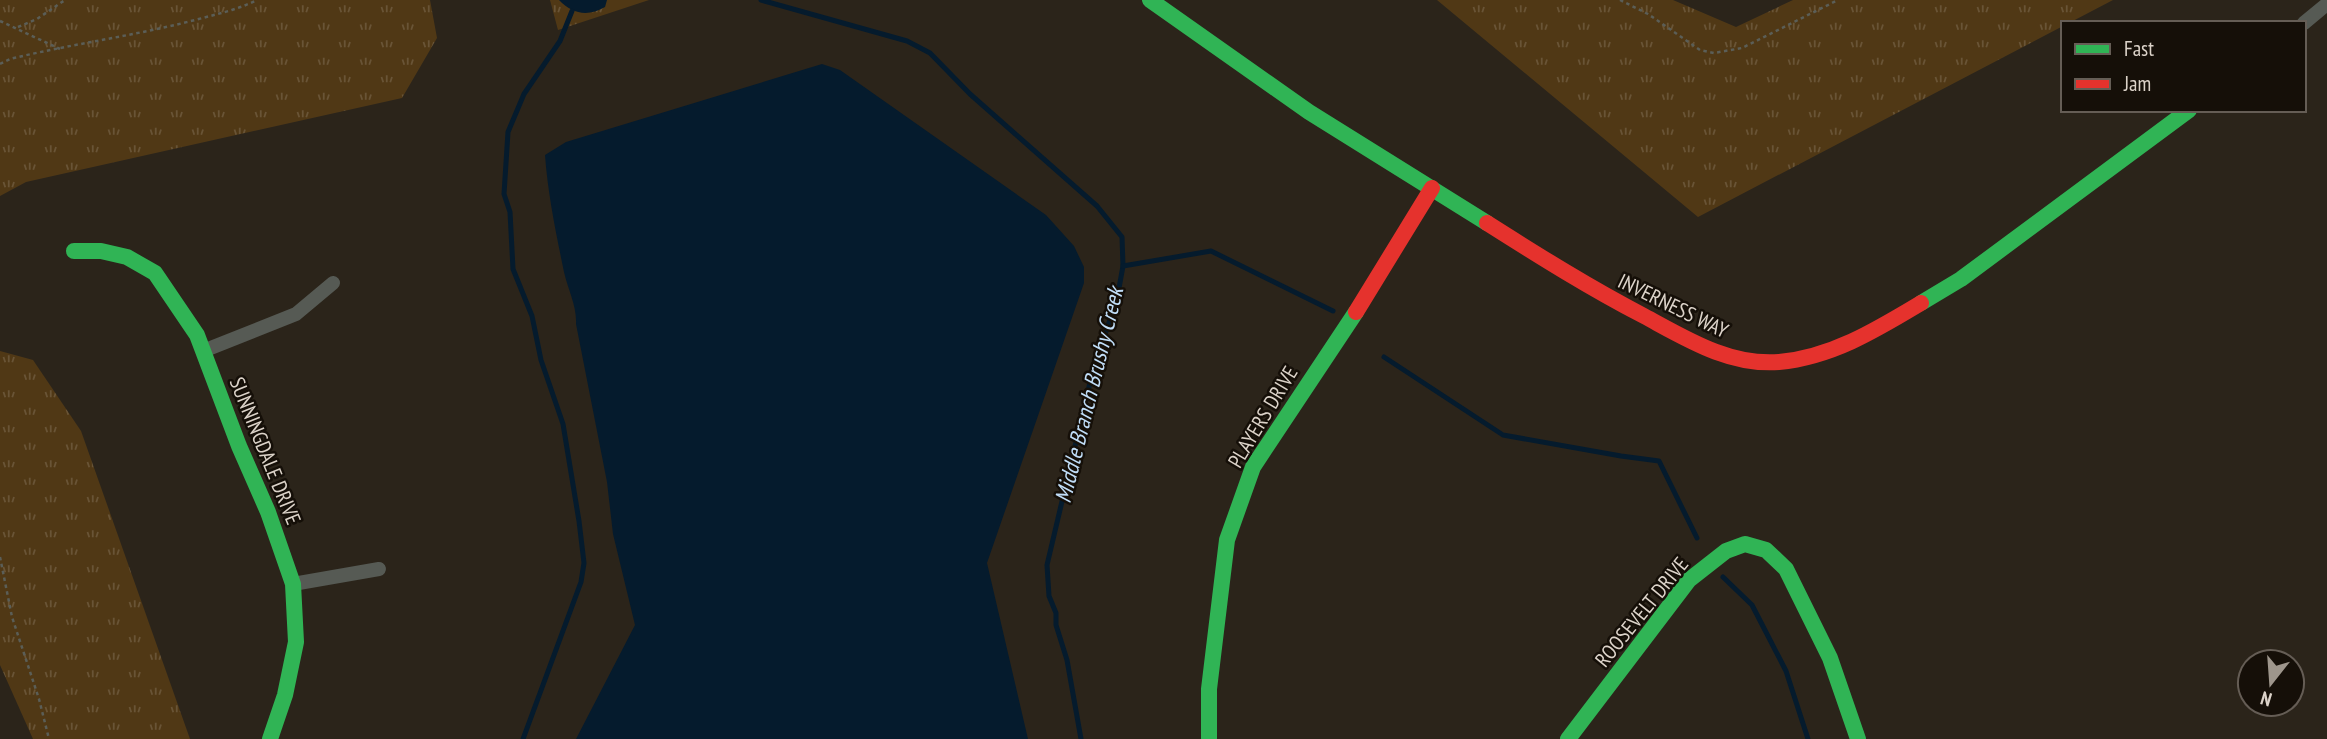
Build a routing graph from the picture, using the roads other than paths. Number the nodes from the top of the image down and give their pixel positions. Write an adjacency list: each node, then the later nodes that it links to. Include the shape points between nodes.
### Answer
1 (1150, 0): 5 (street, INVERNESS WAY, via 1309,112)
2 (2327, 4): 3 (street)
3 (2306, 21)
4 (2186, 112): 5 (street, INVERNESS WAY, via 1961,279 1868,335 1822,354 1777,362 1738,359 1700,346 1587,286)
5 (1432, 188): 12 (street, PLAYERS DRIVE, via 1253,467 1227,540 1209,689)
6 (74, 251): 8 (street, SUNNINGDALE DRIVE, via 127,257 155,273 176,300)
7 (333, 283): 8 (street, via 296,314)
8 (203, 351): 10 (street, SUNNINGDALE DRIVE)
9 (379, 569): 10 (street)
10 (293, 584): 11 (street, SUNNINGDALE DRIVE, via 296,642)
11 (270, 739)
12 (1209, 739)
13 (1568, 739): 14 (street, ROOSEVELT DRIVE, via 1689,580 1726,551 1745,544 1766,550 1786,569 1830,658)
14 (1858, 739)

